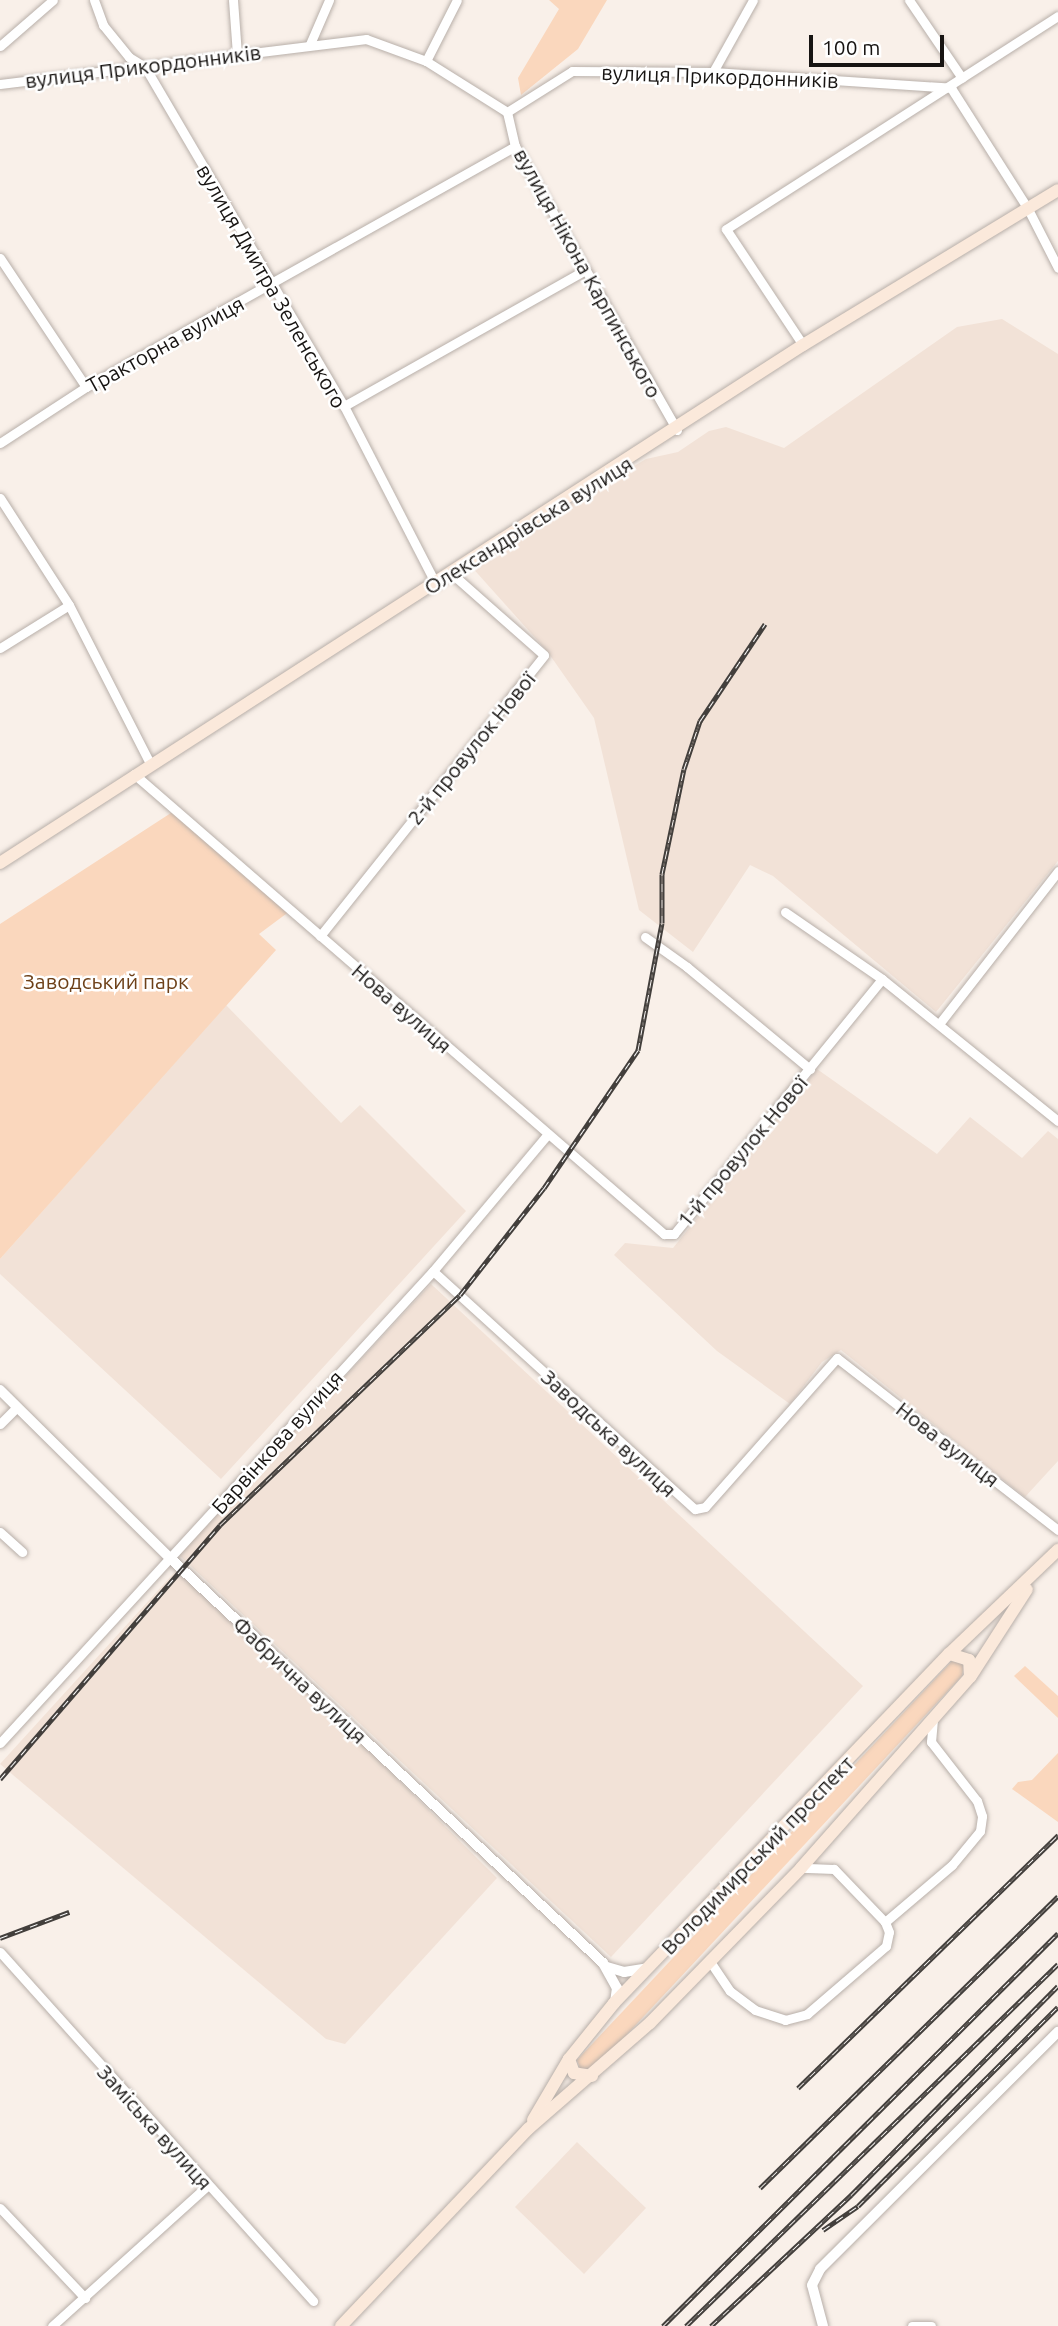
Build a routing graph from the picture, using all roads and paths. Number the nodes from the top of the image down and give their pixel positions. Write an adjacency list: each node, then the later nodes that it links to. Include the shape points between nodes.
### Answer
1 (53, 0): 10 (street)
2 (94, 0): 13 (street, вулиця Дмитра Зеленського, via 103,24 129,57)
3 (233, 0): 11 (street)
4 (329, 0): 9 (street)
5 (457, 0): 12 (street)
6 (753, 0): 14 (street)
7 (909, 0): 15 (street)
8 (1058, 16): 15 (street)
9 (310, 44): 11 (street, вулиця Прикордонників); 12 (street, вулиця Прикордонників, via 366,39)
10 (0, 46)
11 (237, 54): 13 (street, вулиця Прикордонників)
12 (426, 61): 18 (street, вулиця Прикордонників)
13 (145, 67): 16 (street, вулиця Прикордонників); 25 (street, вулиця Дмитра Зеленського)
14 (713, 72): 17 (street, вулиця Прикордонників); 18 (street, вулиця Прикордонників, via 572,71)
15 (962, 78): 17 (street)
16 (0, 84)
17 (951, 88): 21 (street); 26 (street, via 726,229)
18 (507, 112): 19 (street, вулиця Нікона Карпинського)
19 (515, 146): 24 (street, вулиця Нікона Карпинського); 25 (street, Тракторна вулиця)
20 (1058, 190): 21 (main road, Олександрівська вулиця)
21 (1028, 209): 23 (street); 26 (main road, Олександрівська вулиця)
22 (0, 258): 27 (street)
23 (1058, 268)
24 (585, 270): 28 (street); 29 (street, вулиця Нікона Карпинського)
25 (270, 285): 27 (street, Тракторна вулиця); 28 (street, вулиця Дмитра Зеленського)
26 (803, 345): 29 (main road, Олександрівська вулиця)
27 (86, 387): 30 (street, Тракторна вулиця)
28 (344, 406): 33 (street, вулиця Дмитра Зеленського)
29 (677, 430): 32 (main road, Олександрівська вулиця)
30 (0, 443)
31 (0, 498): 34 (street)
32 (452, 574): 33 (main road, Олександрівська вулиця); 41 (street, 2-й провулок Нової, via 544,655)
33 (436, 583): 36 (main road, Олександрівська вулиця)
34 (69, 605): 35 (street); 36 (street)
35 (0, 648)
36 (150, 763): 37 (main road, Олександрівська вулиця)
37 (133, 774): 38 (main road, Олександрівська вулиця); 41 (street, Нова вулиця)
38 (0, 863)
39 (1058, 871): 44 (street)
40 (785, 912): 43 (street)
41 (320, 936): 47 (street, Нова вулиця)
42 (645, 937): 45 (street, 1-й провулок Нової)
43 (882, 979): 44 (street); 45 (street, 1-й провулок Нової)
44 (939, 1024): 46 (street)
45 (810, 1069): 48 (street, 1-й провулок Нової)
46 (1058, 1121)
47 (547, 1135): 48 (street, Нова вулиця, via 654,1229); 49 (street, Барвінкова вулиця)
48 (674, 1234)
49 (432, 1271): 50 (street, Заводська вулиця, via 695,1508 705,1507); 58 (street, Барвінкова вулиця)
50 (837, 1359): 54 (street, Нова вулиця)
51 (0, 1390): 52 (street, Фабрична вулиця)
52 (17, 1407): 53 (street); 58 (street, Фабрична вулиця)
53 (0, 1424)
54 (1058, 1530)
55 (0, 1532): 57 (street)
56 (1058, 1550): 59 (main road, Володимирський проспект)
57 (22, 1552)
58 (171, 1559): 63 (street, Барвінкова вулиця); 68 (street, Фабрична вулиця)
59 (1037, 1573): 60 (main road, Володимирський проспект); 61 (main road, Володимирський проспект)
60 (949, 1654): 61 (main road, via 969,1660); 69 (main road, Володимирський проспект)
61 (970, 1678): 62 (main road, Володимирський проспект)
62 (933, 1718): 64 (main road, Володимирський проспект); 65 (street, via 931,1742 977,1801 982,1816 980,1832 952,1866)
63 (0, 1743)
64 (801, 1868): 65 (street, via 834,1869); 67 (main road, Володимирський проспект)
65 (885, 1922): 67 (street, via 889,1932 886,1946 797,2017 773,2019 755,2010 730,1991)
66 (0, 1952): 77 (street, Заміська вулиця)
67 (709, 1960): 75 (main road, Володимирський проспект)
68 (605, 1965): 70 (street); 71 (street)
69 (648, 1968): 70 (street); 72 (main road, Володимирський проспект)
70 (624, 1972): 71 (street)
71 (615, 1981): 72 (street)
72 (614, 2003): 74 (main road, Володимирський проспект)
73 (1058, 2032): 83 (street, via 820,2269 812,2285)
74 (569, 2059): 75 (main road, via 573,2073); 76 (main road, Володимирський проспект)
75 (593, 2076): 76 (main road, Володимирський проспект)
76 (527, 2129): 82 (main road, Володимирський проспект)
77 (207, 2186): 79 (street); 80 (street, Заміська вулиця)
78 (0, 2208): 79 (street)
79 (85, 2298): 81 (street)
80 (313, 2301)
81 (52, 2326)
82 (341, 2326)
83 (823, 2326)
84 (912, 2326): 85 (street)
85 (931, 2326)

